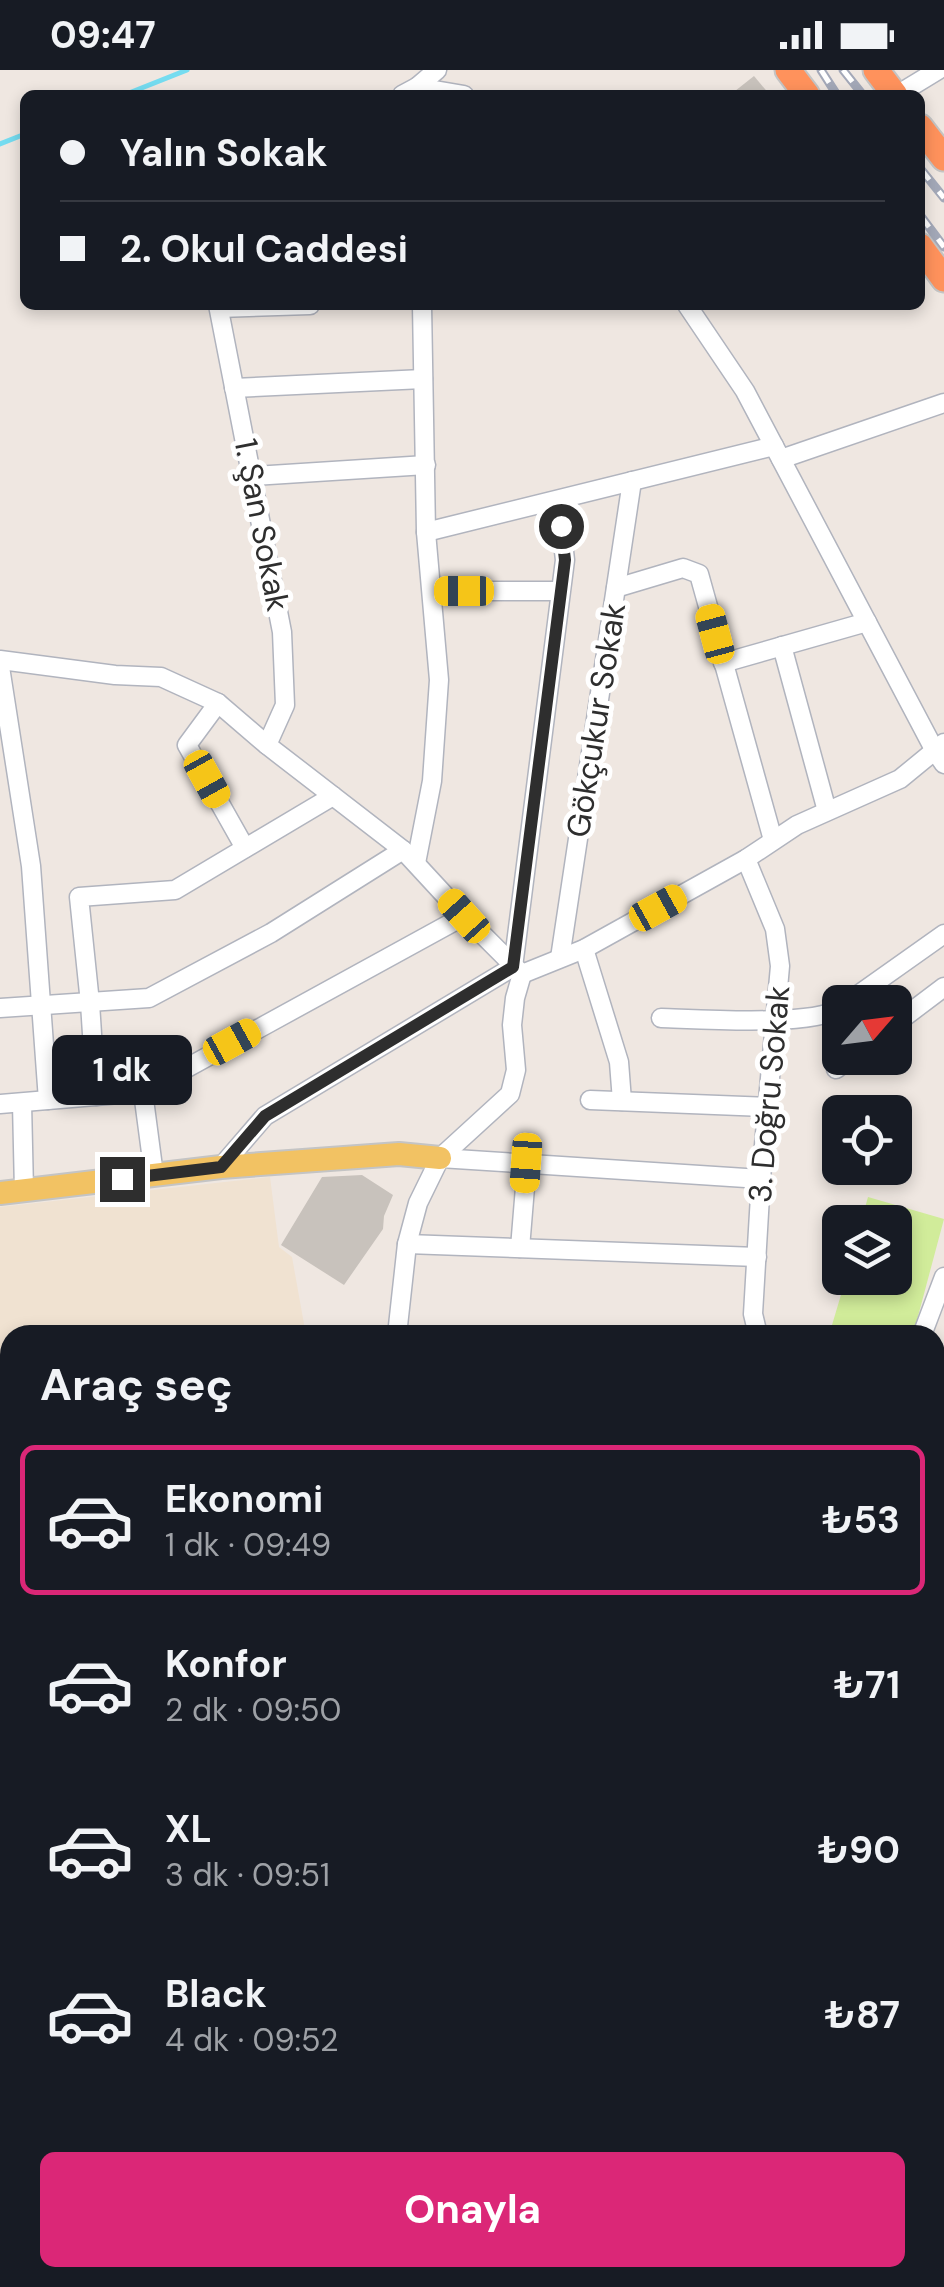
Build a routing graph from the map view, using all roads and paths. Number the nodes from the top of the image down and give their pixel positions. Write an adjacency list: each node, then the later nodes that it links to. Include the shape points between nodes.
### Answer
1 (437, 70): 5 (street)
2 (788, 70): 6 (highway)
3 (876, 70): 7 (highway)
4 (938, 70): 8 (street)
5 (414, 90)
6 (803, 90)
7 (892, 90)
8 (904, 90)
9 (925, 133): 10 (highway)
10 (944, 158)
11 (925, 253): 12 (highway)
12 (944, 279)
13 (219, 310): 17 (street, 1. Şan Sokak)
14 (422, 310): 16 (street)
15 (690, 310): 19 (street)
16 (423, 379): 17 (street); 20 (street)
17 (234, 388): 21 (street, 1. Şan Sokak)
18 (944, 403): 19 (street)
19 (778, 452): 22 (street); 28 (street)
20 (426, 465): 21 (street); 24 (street)
21 (254, 476): 33 (street, 1. Şan Sokak, via 282,632 284,706)
22 (632, 481): 24 (street); 25 (street, Gökçukur Sokak)
23 (561, 526): 27 (street)
24 (426, 532): 26 (street)
25 (616, 588): 30 (street, via 683,568 699,574); 44 (street, Gökçukur Sokak)
26 (432, 591): 27 (street); 39 (street, via 439,680 432,781)
27 (560, 591): 45 (street)
28 (867, 622): 29 (street); 34 (street)
29 (782, 646): 30 (street); 36 (street)
30 (724, 663): 37 (street)
31 (0, 664): 32 (street, via 161,677); 49 (street, via 31,866)
32 (218, 703): 33 (street); 38 (street, via 188,745)
33 (267, 744): 35 (street)
34 (941, 752): 36 (street)
35 (334, 796): 38 (street); 39 (street)
36 (827, 812): 37 (street)
37 (773, 840): 40 (street)
38 (245, 848): 48 (street, via 175,890 79,897)
39 (410, 856): 41 (street); 48 (street, via 149,998)
40 (746, 859): 43 (street); 54 (street, 3. Doğru Sokak, via 775,928 780,966)
41 (464, 916): 45 (street); 55 (street)
42 (944, 934): 46 (street)
43 (584, 949): 44 (street); 59 (street, via 619,1062)
44 (560, 958): 45 (street)
45 (518, 970): 63 (street, via 510,1094); 65 (street, via 265,1116)
46 (872, 985)
47 (944, 987): 51 (street)
48 (90, 1003): 49 (street); 56 (street)
49 (41, 1005): 50 (street); 57 (street)
50 (0, 1008)
51 (912, 1011)
52 (822, 1016): 54 (street)
53 (661, 1018): 54 (street)
54 (774, 1020): 62 (street, 3. Doğru Sokak)
55 (142, 1092): 56 (street); 66 (street)
56 (96, 1096): 57 (street)
57 (48, 1100): 60 (street)
58 (590, 1100): 59 (street)
59 (622, 1101): 62 (street)
60 (22, 1102): 61 (street); 68 (street)
61 (0, 1104)
62 (767, 1107): 67 (street, 3. Doğru Sokak)
63 (440, 1158): 64 (street); 65 (main road, via 400,1154); 69 (street)
64 (526, 1163): 67 (street); 70 (street)
65 (221, 1167): 66 (main road)
66 (154, 1175): 68 (main road)
67 (761, 1178): 71 (street, 3. Doğru Sokak)
68 (12, 1192)
69 (407, 1244): 70 (street); 73 (street)
70 (520, 1248): 71 (street)
71 (757, 1257): 74 (street, 3. Doğru Sokak)
72 (944, 1277): 75 (street)
73 (397, 1325)
74 (756, 1325)
75 (926, 1325)

